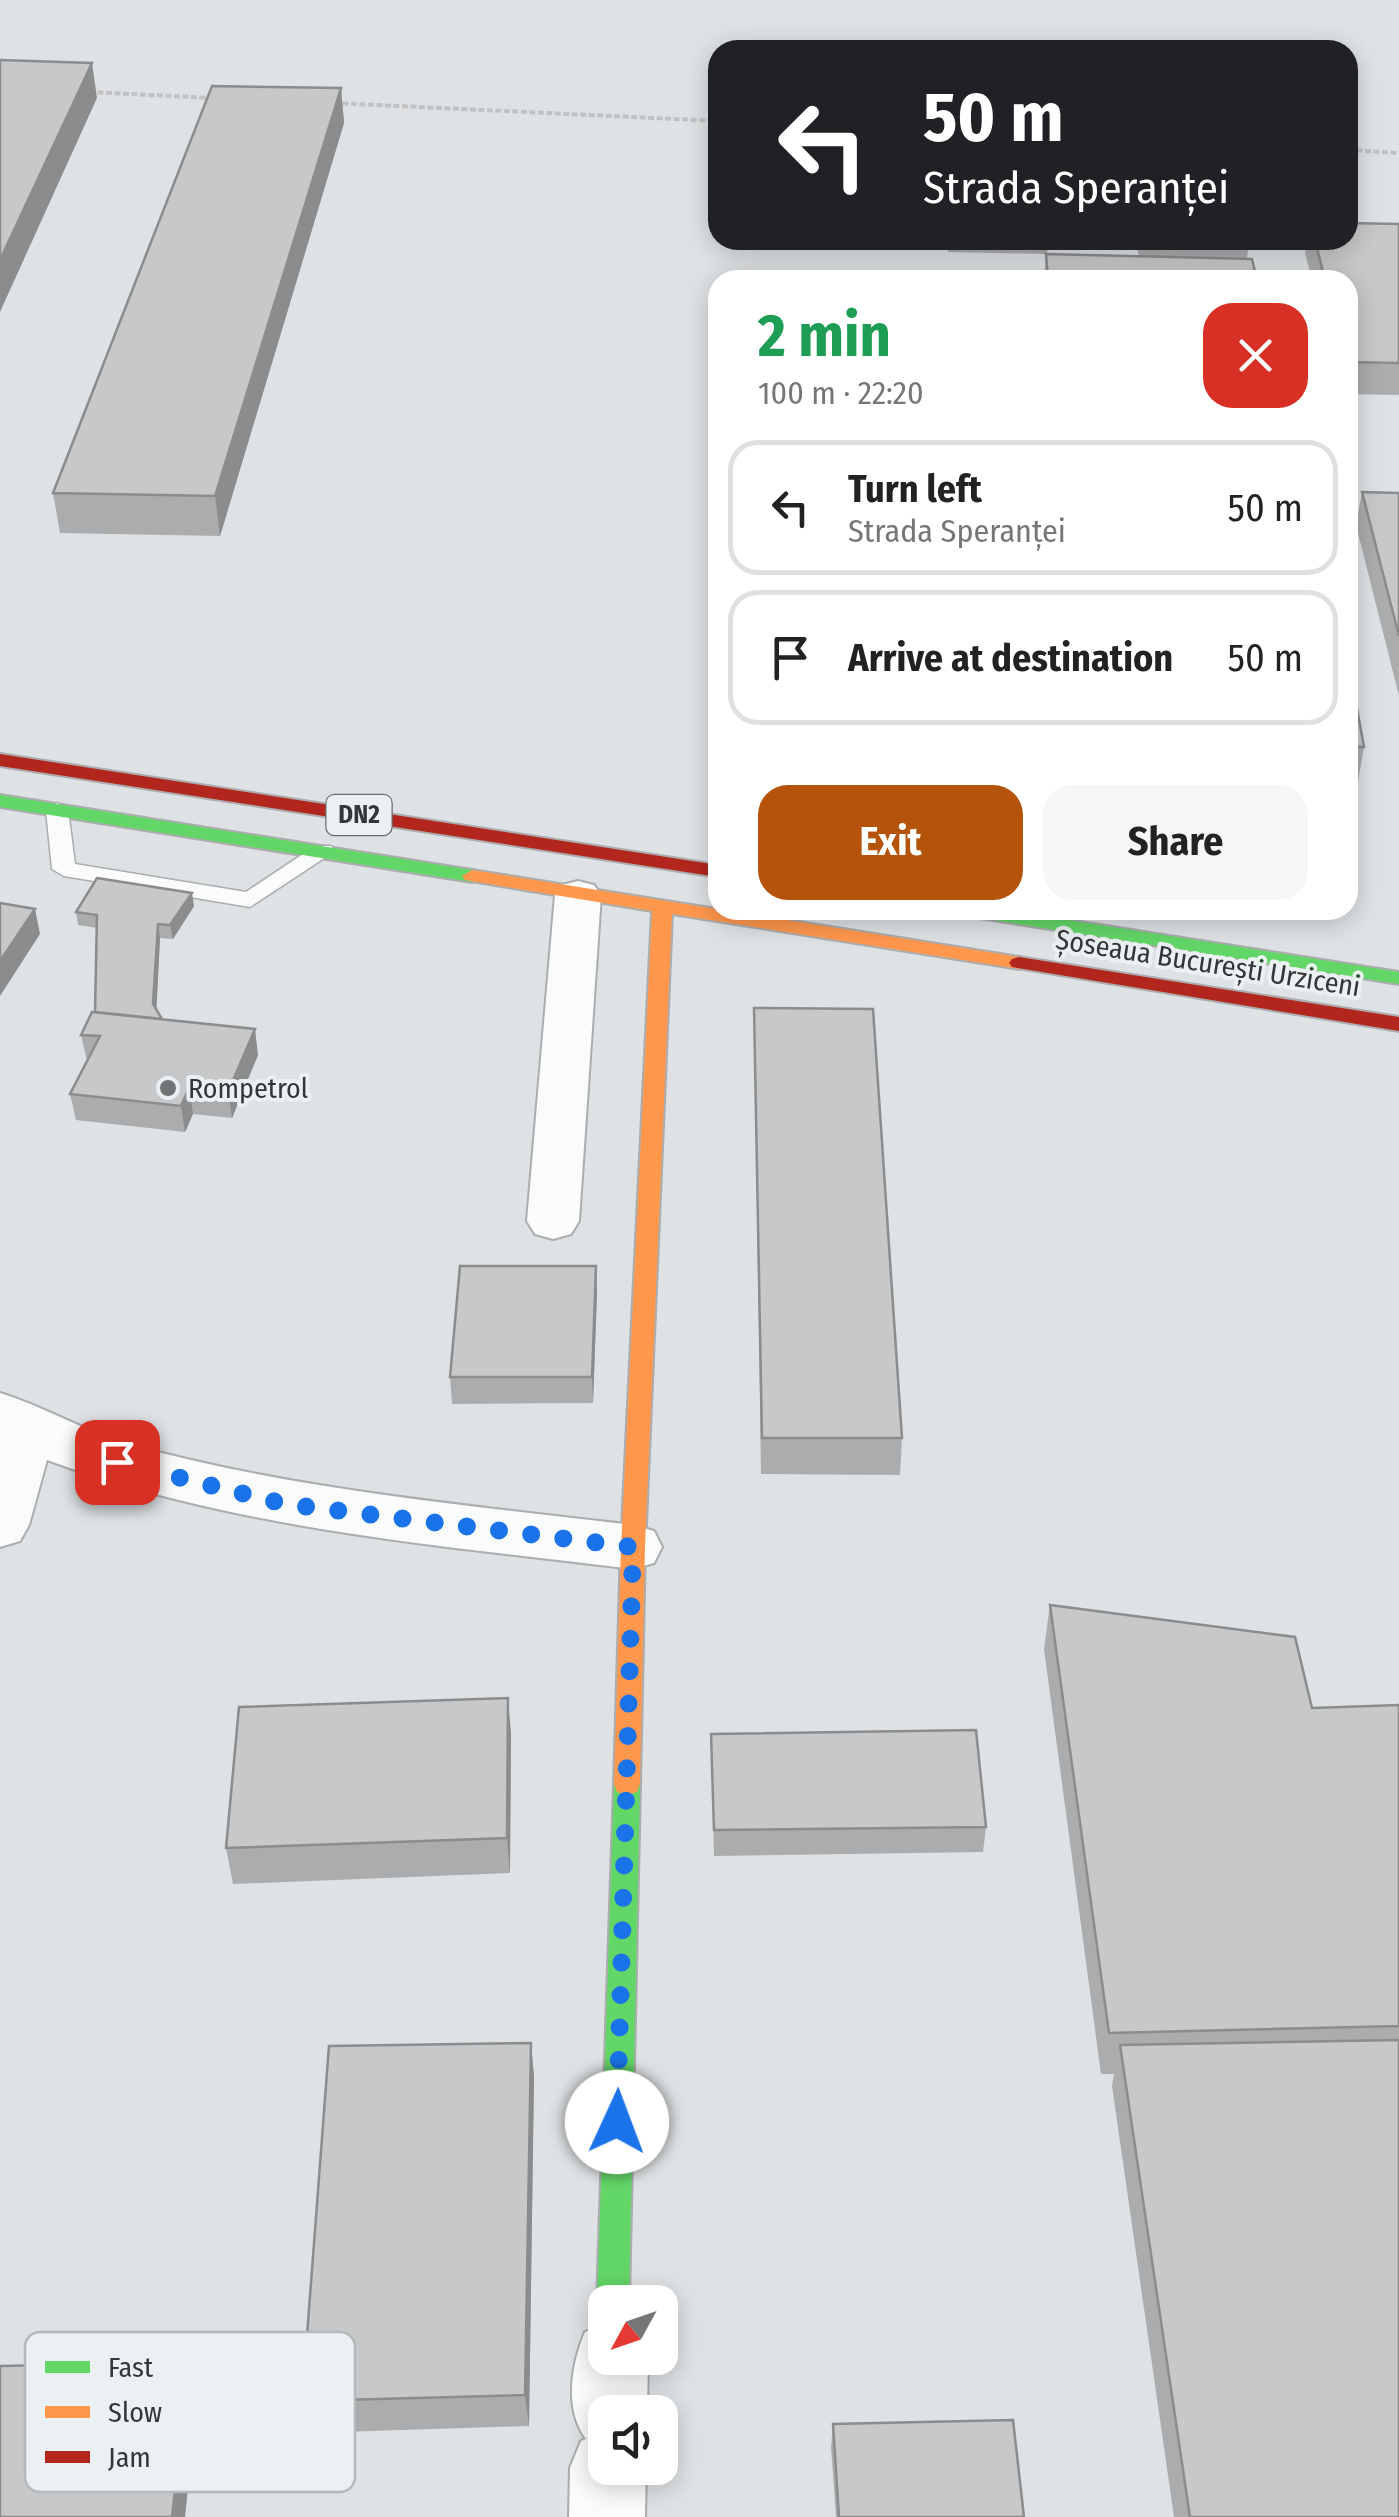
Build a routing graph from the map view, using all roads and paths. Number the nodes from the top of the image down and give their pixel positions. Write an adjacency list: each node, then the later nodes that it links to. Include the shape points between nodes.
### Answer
1 (80, 92): 2 (path)
2 (219, 98)
3 (319, 102): 4 (path)
4 (708, 121)
5 (1358, 151): 6 (path)
6 (1399, 153)
7 (0, 760): 11 (main road, DN2)
8 (0, 802): 9 (main road, Șoseaua București Urziceni / DN2)
9 (57, 810): 10 (main road, Șoseaua București Urziceni / DN2); 10 (lane, via 64,869 250,900)
10 (323, 851): 12 (main road, Șoseaua București Urziceni / DN2)
11 (708, 869)
12 (578, 894): 13 (main road, Șoseaua București Urziceni / DN2); 19 (street)
13 (662, 908): 14 (main road, Șoseaua București Urziceni / DN2); 22 (main road)
14 (708, 916)
15 (734, 920): 18 (main road, Șoseaua București Urziceni / DN2)
16 (1031, 920): 17 (main road, Șoseaua București Urziceni)
17 (1399, 978)
18 (1397, 1030)
19 (552, 1221)
20 (14, 1421): 21 (street); 22 (street, via 80,1452 285,1504)
21 (0, 1525)
22 (633, 1547): 23 (main road)
23 (613, 2285)
24 (608, 2485): 25 (street)
25 (607, 2517)

